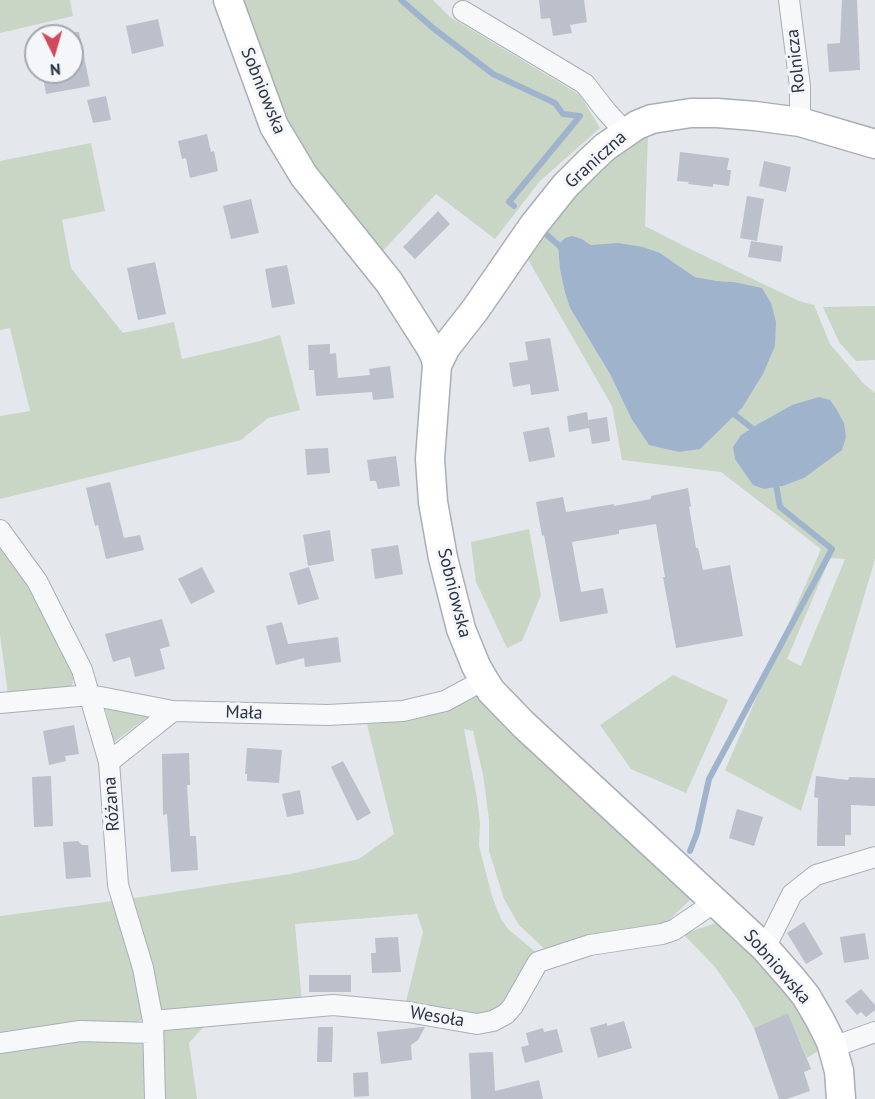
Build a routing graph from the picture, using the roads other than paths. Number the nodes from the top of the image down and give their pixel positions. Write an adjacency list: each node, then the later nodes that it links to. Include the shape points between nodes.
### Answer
1 (228, 0): 7 (street, Sobniowska, via 274,126 304,176 389,282 431,348)
2 (789, 0): 4 (street, Rolnicza, via 800,86)
3 (463, 11): 5 (street, via 585,84)
4 (800, 122): 5 (street, Graniczna, via 691,113 652,119); 6 (street, Graniczna)
5 (625, 132): 7 (street, Graniczna, via 565,186 446,347)
6 (875, 144)
7 (437, 365): 9 (street, Sobniowska, via 430,459 433,502 461,629)
8 (0, 530): 10 (street, Różana, via 37,581 82,670)
9 (484, 680): 12 (street, Mała, via 445,701 403,711 328,715); 15 (street, Sobniowska, via 524,725)
10 (90, 696): 11 (street, Mała); 12 (street, Mała); 13 (street, Różana)
11 (0, 703)
12 (173, 711): 13 (street)
13 (109, 762): 17 (street, Różana, via 118,885 143,969)
14 (875, 857): 16 (street, via 816,875 792,894)
15 (715, 902): 16 (street, Sobniowska); 17 (street, Wesoła, via 674,930 590,945 538,962 513,1006 493,1021 477,1024 333,1005)
16 (765, 948): 20 (street, Sobniowska, via 806,996)
17 (153, 1027): 19 (street, Wesoła, via 81,1031); 21 (street, Różana)
18 (875, 1032): 20 (street)
19 (0, 1043)
20 (832, 1047): 22 (street, Sobniowska)
21 (155, 1099)
22 (842, 1099)

